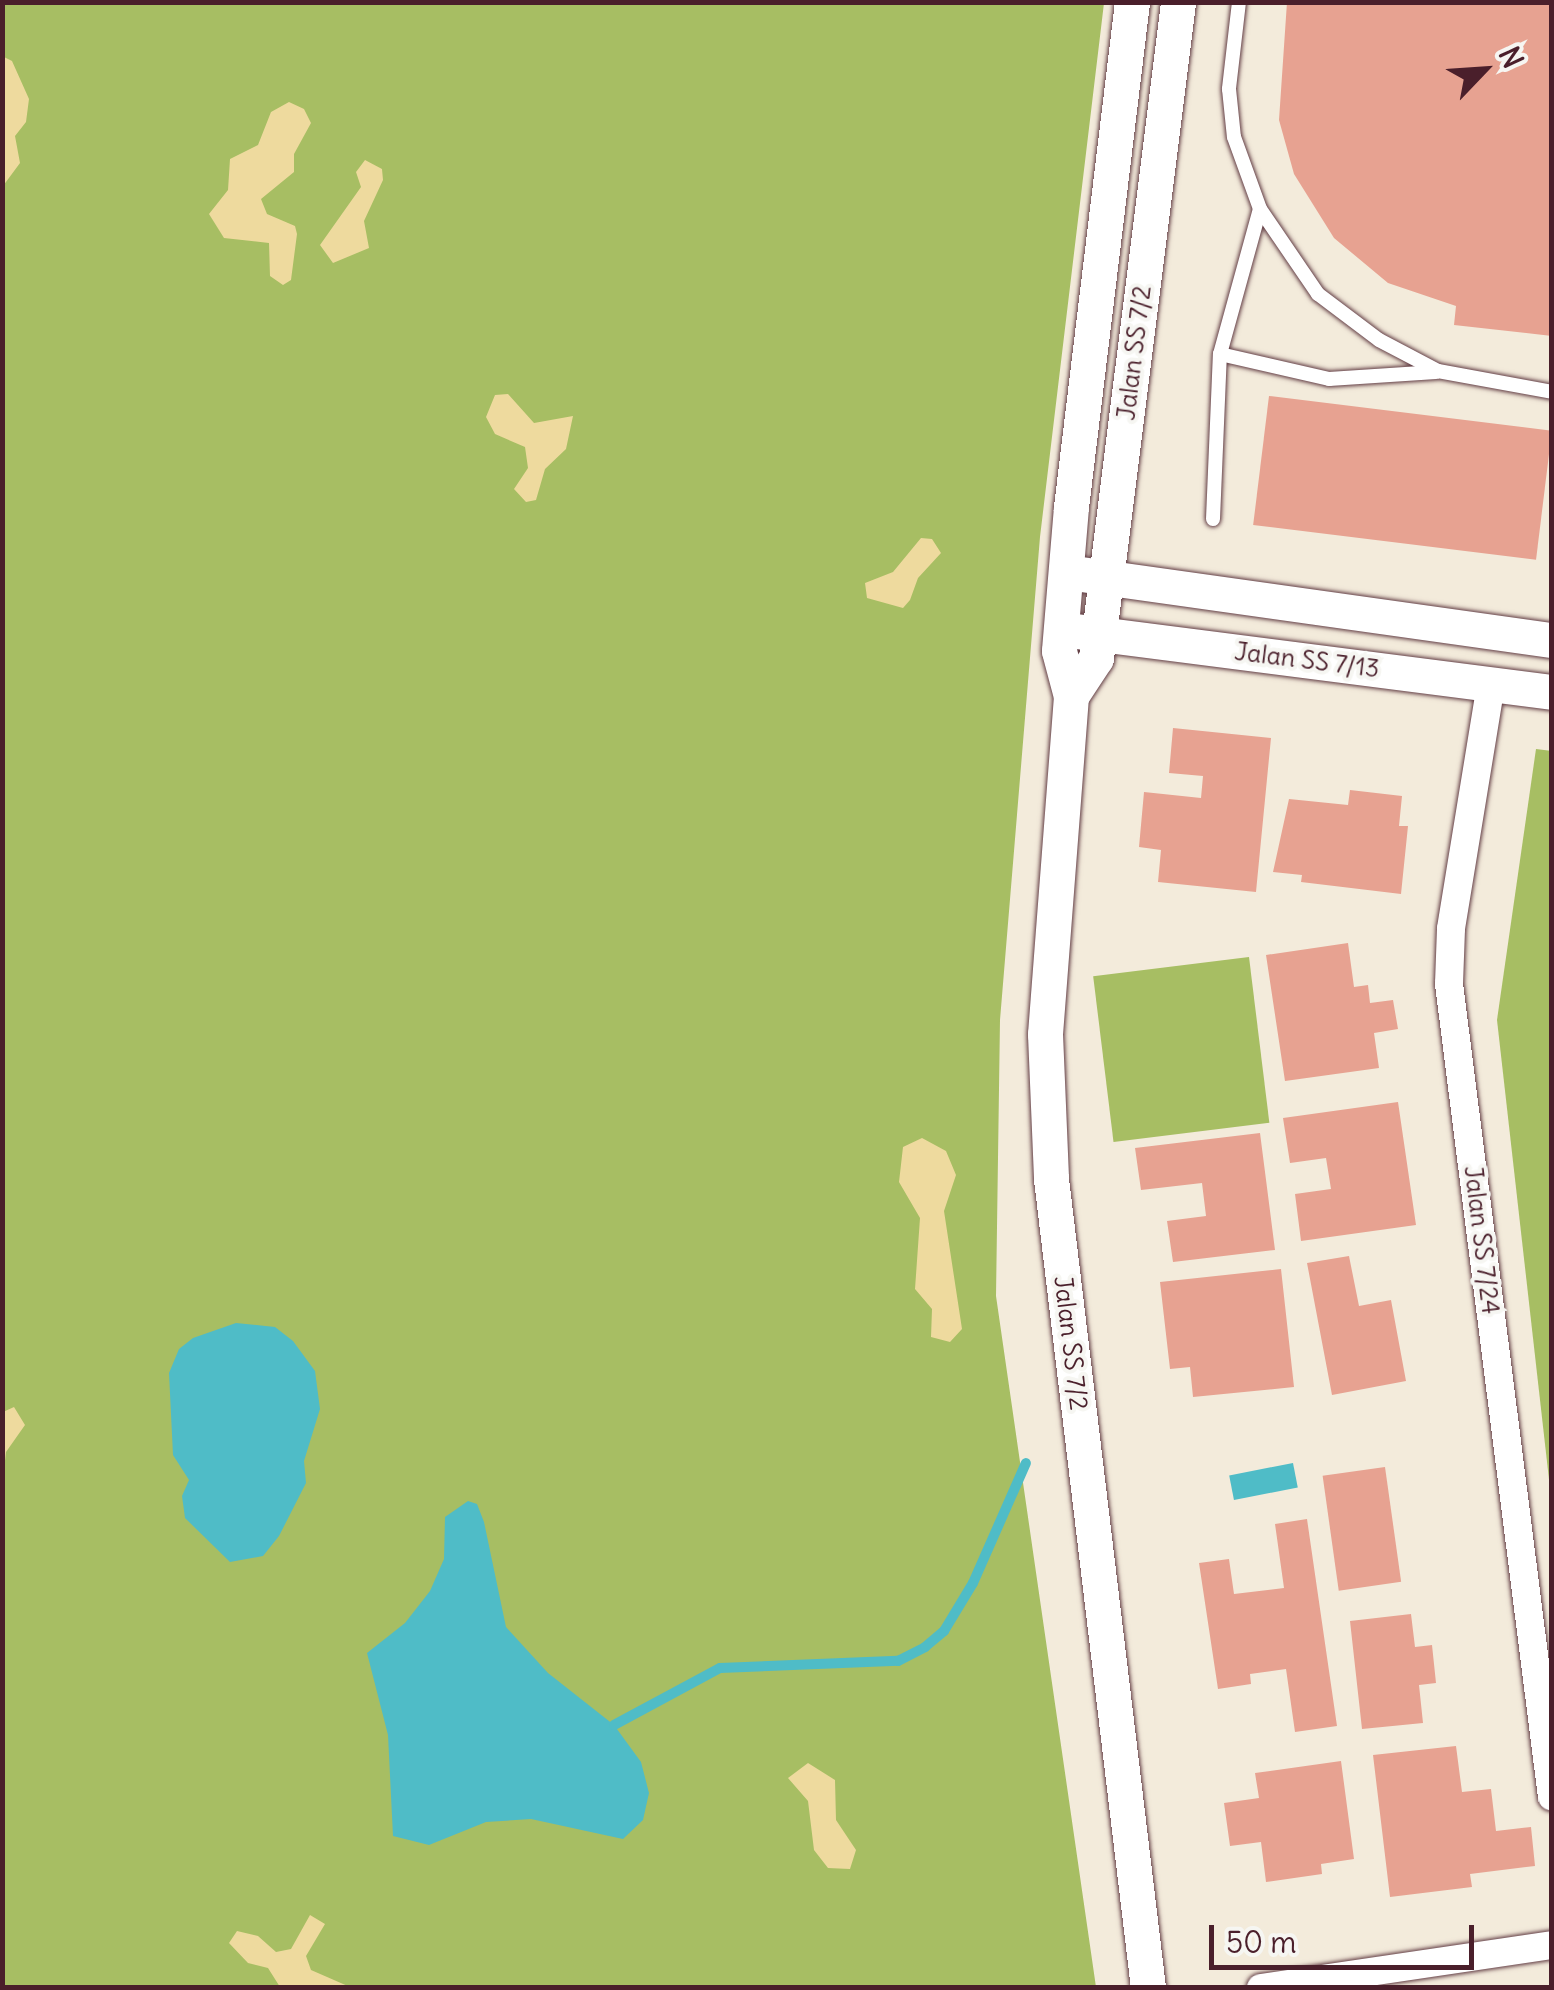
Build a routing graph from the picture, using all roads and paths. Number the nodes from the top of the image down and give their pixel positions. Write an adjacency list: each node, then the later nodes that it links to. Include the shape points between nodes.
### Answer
1 (1132, 2): 9 (street, Jalan SS 7/2)
2 (1178, 2): 10 (street, Jalan SS 7/2)
3 (1239, 2): 4 (lane, via 1228,88 1234,137)
4 (1260, 209): 5 (lane); 6 (lane, via 1318,294 1379,340)
5 (1220, 354): 6 (lane, via 1329,379); 8 (lane)
6 (1438, 371): 7 (lane)
7 (1552, 392)
8 (1213, 518)
9 (1066, 572): 10 (street); 11 (street, Jalan SS 7/2)
10 (1104, 577): 12 (street, Jalan SS 7/2); 13 (street)
11 (1062, 629): 12 (street, Jalan SS 7/13); 16 (street, Jalan SS 7/2, via 1059,650)
12 (1097, 633): 14 (street, Jalan SS 7/13); 16 (street, Jalan SS 7/2, via 1096,658)
13 (1552, 640)
14 (1490, 684): 15 (street, Jalan SS 7/13); 17 (street, Jalan SS 7/24, via 1451,929 1449,984)
15 (1552, 692)
16 (1071, 696): 19 (street, Jalan SS 7/2, via 1044,1034 1051,1178)
17 (1552, 1797)
18 (1552, 1945): 20 (street)
19 (1148, 1988)
20 (1261, 1988)

